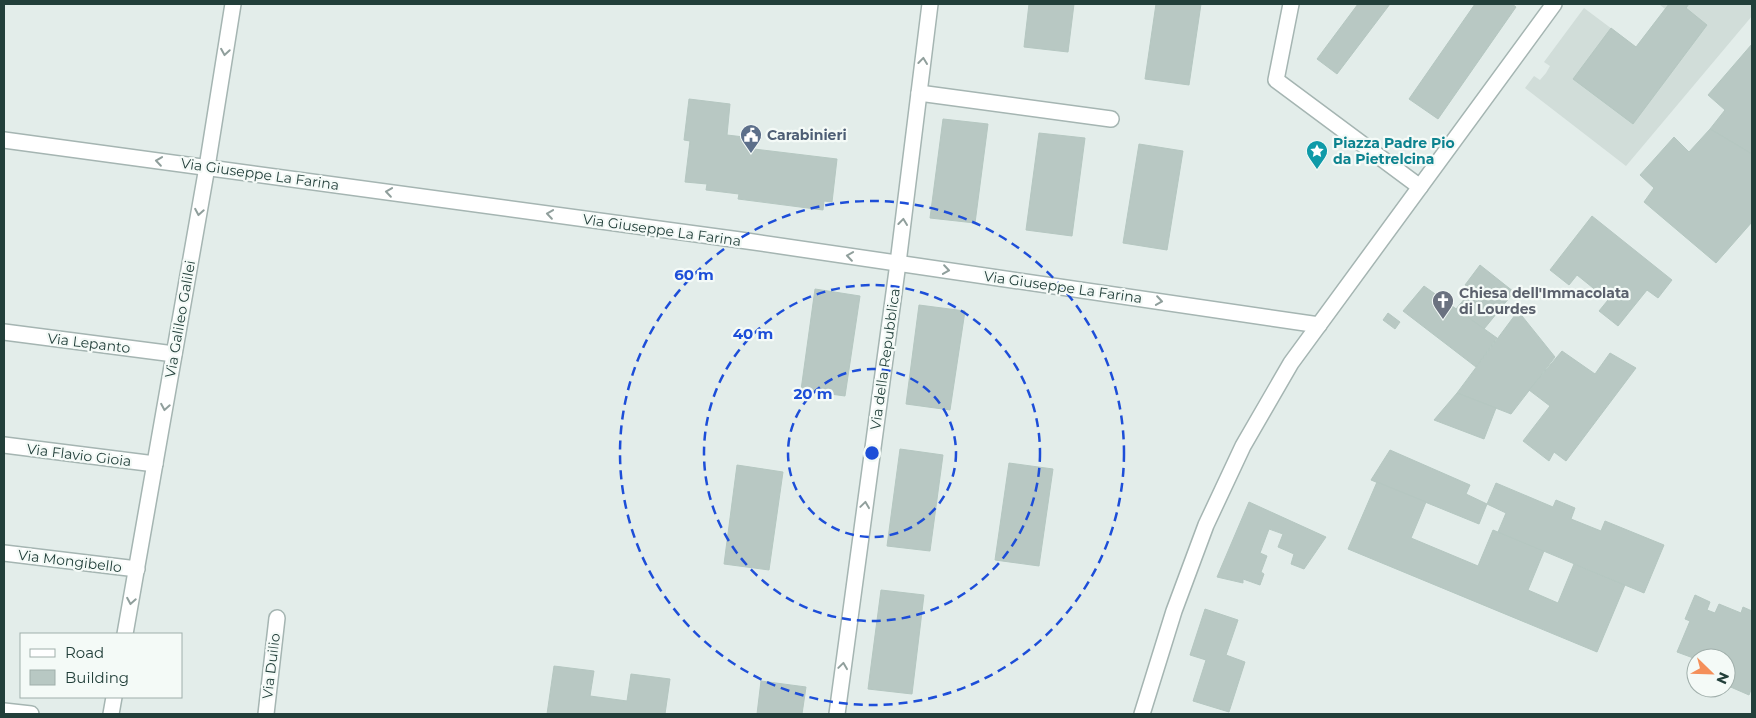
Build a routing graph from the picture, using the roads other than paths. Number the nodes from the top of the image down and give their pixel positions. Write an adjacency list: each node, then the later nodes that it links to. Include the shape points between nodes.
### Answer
1 (233, 4): 8 (street, Via Galileo Galilei, one-way to 8)
2 (930, 4): 5 (street, Via della Repubblica, one-way to 2)
3 (1291, 4): 9 (street, via 1276,80)
4 (1554, 4): 9 (street)
5 (919, 93): 6 (street); 10 (street, Via della Repubblica, one-way to 5)
6 (1111, 120)
7 (4, 140): 8 (street, Via Giuseppe La Farina, one-way to 7)
8 (206, 167): 10 (street, Via Giuseppe La Farina, one-way to 8); 13 (street, Via Galileo Galilei, one-way to 13)
9 (1420, 187): 11 (street)
10 (898, 264): 11 (street, Via Giuseppe La Farina, one-way to 11); 25 (street, Via della Repubblica, one-way to 10)
11 (1319, 325): 26 (street, via 1291,363 1243,446 1206,525 1174,611)
12 (4, 332): 13 (street, Via Lepanto)
13 (174, 354): 15 (street, Via Galileo Galilei, one-way to 15)
14 (4, 445): 15 (street, Via Flavio Gioia)
15 (155, 464): 17 (street, Via Galileo Galilei)
16 (4, 554): 17 (street, Via Mongibello)
17 (137, 569): 19 (street, Via Galileo Galilei, one-way to 19)
18 (277, 618): 24 (street, Via Duilio)
19 (125, 633)
20 (114, 698): 23 (street)
21 (4, 711): 22 (street)
22 (31, 714)
23 (111, 714)
24 (266, 714)
25 (837, 714)
26 (1142, 714)

